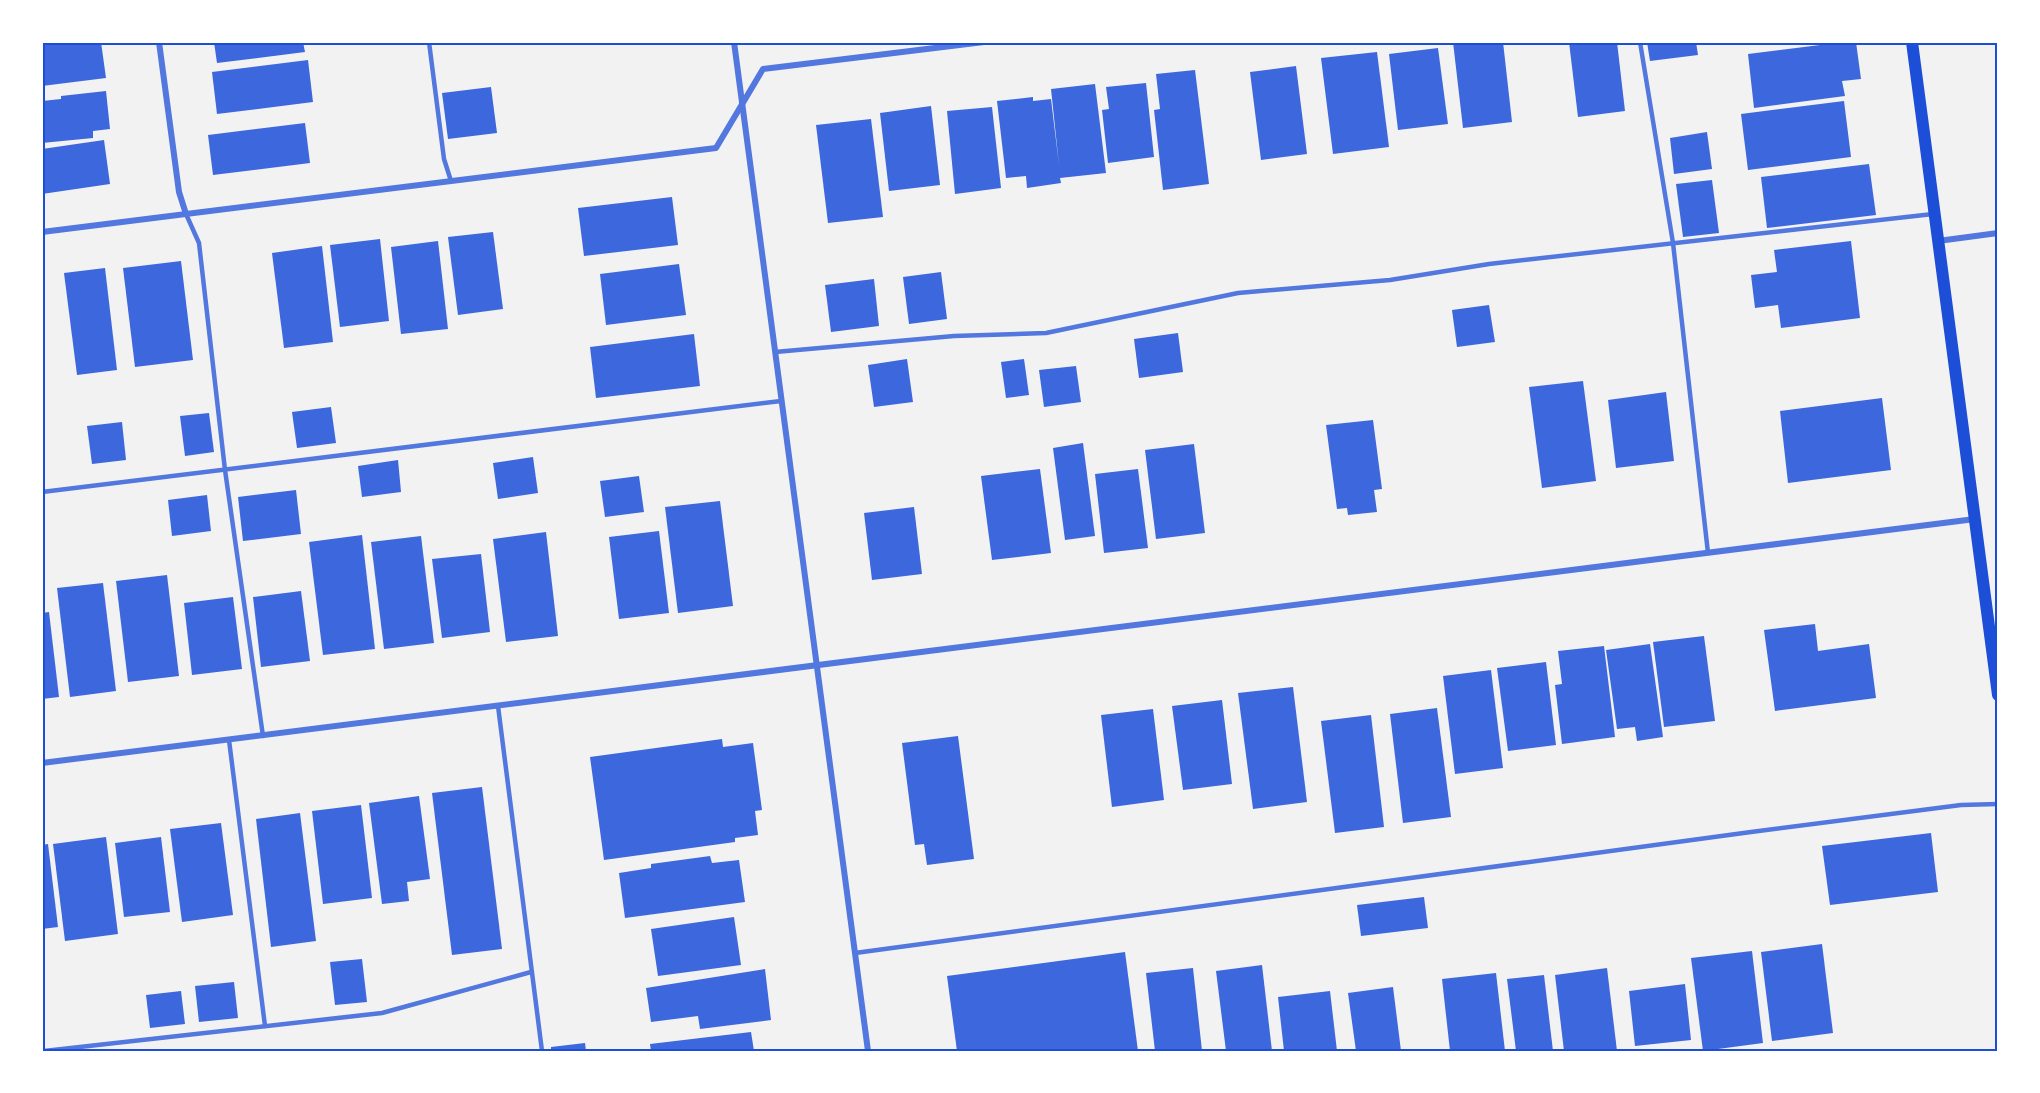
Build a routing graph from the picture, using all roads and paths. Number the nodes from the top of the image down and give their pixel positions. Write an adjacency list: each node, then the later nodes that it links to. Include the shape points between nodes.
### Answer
1 (159, 42): 9 (street, via 179,192)
2 (429, 42): 8 (lane, via 444,159)
3 (734, 42): 7 (street)
4 (984, 42): 7 (street, via 763,69)
5 (1640, 42): 14 (lane)
6 (1912, 42): 10 (main road)
7 (742, 103): 8 (street, via 716,148); 15 (street)
8 (451, 181): 9 (street)
9 (186, 214): 11 (street); 17 (lane, via 199,243)
10 (1935, 214): 13 (main road); 14 (lane)
11 (42, 232)
12 (1998, 233): 13 (street)
13 (1938, 242): 19 (main road)
14 (1672, 243): 15 (lane, via 1390,280 1238,293 1046,333 954,336); 20 (lane)
15 (775, 352): 16 (street)
16 (781, 401): 17 (lane); 21 (street)
17 (225, 470): 18 (lane); 24 (lane)
18 (42, 492)
19 (1975, 519): 20 (street); 22 (main road)
20 (1708, 553): 21 (street)
21 (818, 667): 23 (street); 28 (street)
22 (1998, 696)
23 (498, 706): 24 (street); 29 (lane)
24 (263, 736): 25 (street)
25 (229, 740): 26 (street); 30 (lane)
26 (42, 763)
27 (1998, 804): 28 (lane, via 1961,805 1751,832)
28 (855, 953): 33 (street)
29 (531, 972): 30 (lane, via 382,1013); 32 (lane)
30 (265, 1026): 31 (lane)
31 (44, 1051)
32 (542, 1051)
33 (868, 1051)

